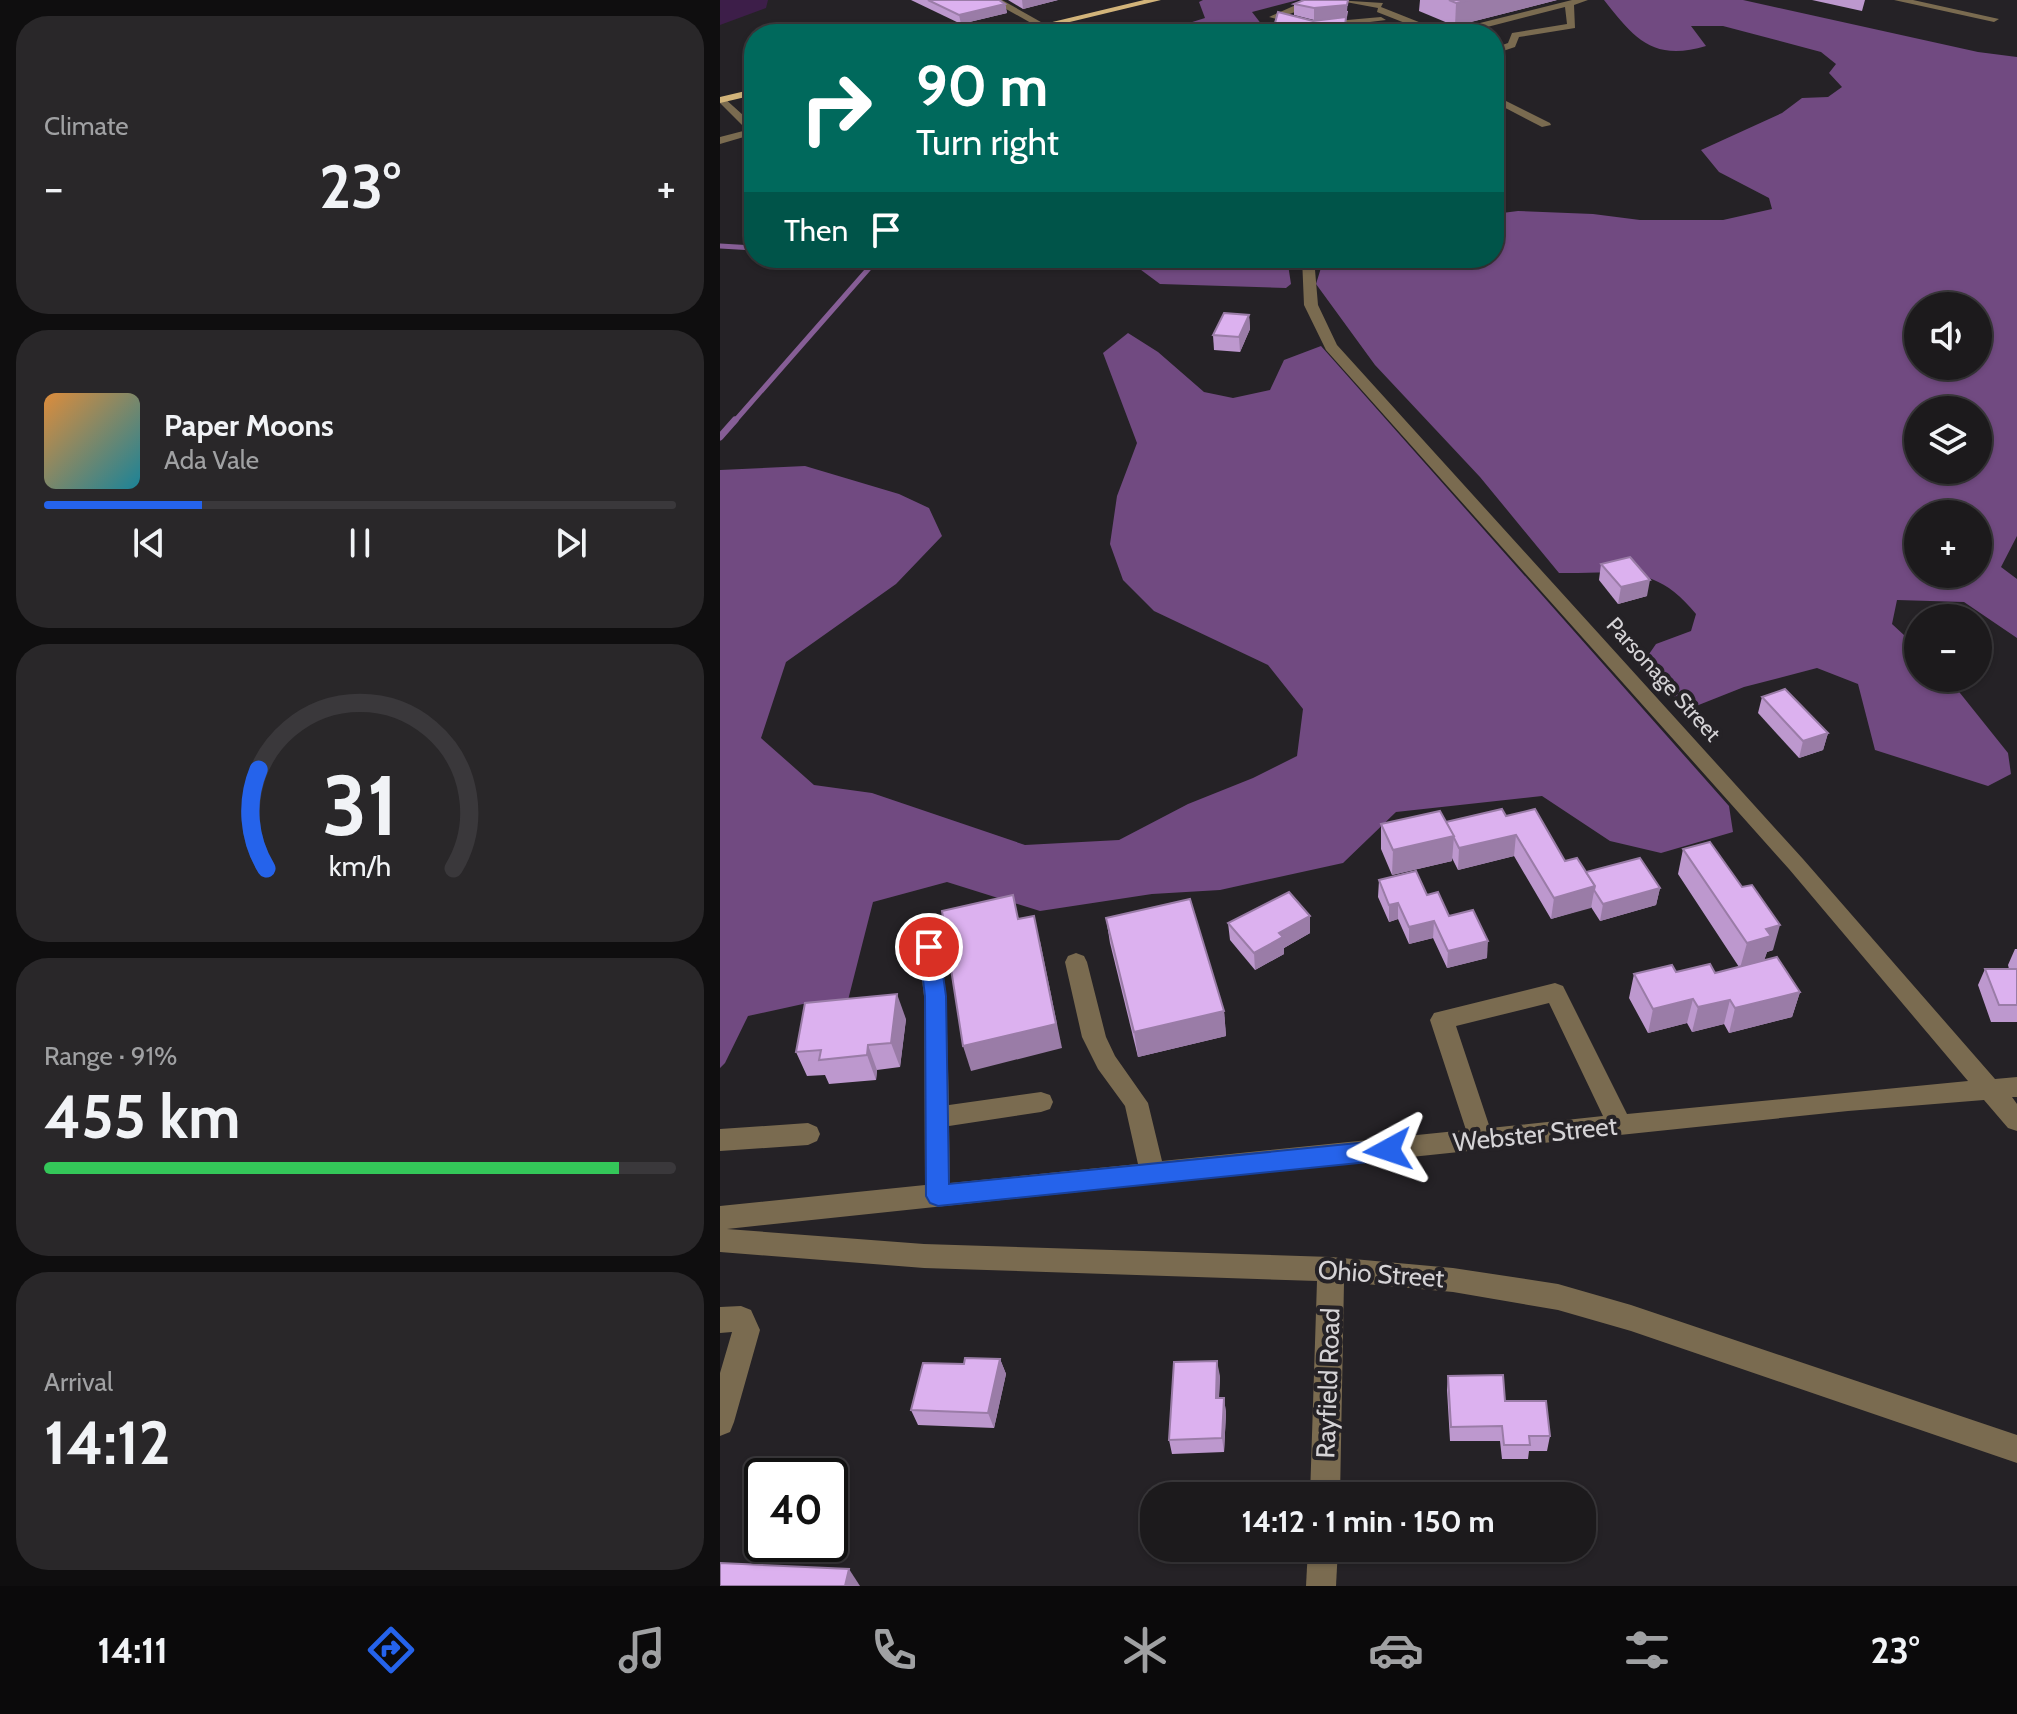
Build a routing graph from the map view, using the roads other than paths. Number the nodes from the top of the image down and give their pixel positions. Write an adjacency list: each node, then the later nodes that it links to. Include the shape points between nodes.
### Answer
1 (995, 0): 10 (street)
2 (1156, 0): 11 (main road)
3 (1323, 0): 12 (street, via 1274,17)
4 (1340, 0): 8 (street)
5 (1583, 0): 7 (street)
6 (1899, 0): 9 (street)
7 (1569, 4): 15 (street); 16 (street, via 1572,26 1515,35 1512,45)
8 (1380, 9): 13 (street); 14 (street)
9 (1994, 19)
10 (1039, 24)
11 (1052, 24)
12 (1301, 24)
13 (1310, 24)
14 (1417, 24)
15 (1488, 24)
16 (1504, 48)
17 (744, 94): 18 (main road)
18 (721, 100): 20 (street)
19 (1504, 103): 21 (street)
20 (744, 122)
21 (1546, 125)
22 (744, 134): 23 (street)
23 (720, 141)
24 (1308, 268): 28 (street, Parsonage Street, via 1307,299 1331,347)
25 (926, 922): 30 (street, via 935,996)
26 (1076, 962): 36 (street, via 1094,1037 1136,1103)
27 (2017, 1087): 28 (street, Webster Street)
28 (1991, 1089): 31 (street, Parsonage Street); 32 (street, Webster Street)
29 (1041, 1102): 30 (street)
30 (939, 1117): 37 (street)
31 (2017, 1121)
32 (1620, 1125): 35 (street, Webster Street); 35 (street, via 1555,992 1442,1020)
33 (808, 1134): 34 (street)
34 (720, 1140)
35 (1482, 1140): 36 (street, Webster Street)
36 (1152, 1172): 37 (street, Webster Street)
37 (938, 1196): 38 (street, Webster Street)
38 (720, 1218)
39 (720, 1240): 40 (street, Ohio Street, via 924,1256)
40 (1331, 1269): 43 (street, Ohio Street, via 1453,1280 1558,1297); 44 (street, Rayfield Road)
41 (720, 1320): 42 (street, via 741,1319 746,1330)
42 (720, 1422)
43 (2017, 1449)
44 (1325, 1482)
45 (1322, 1562): 46 (street)
46 (1321, 1586)

